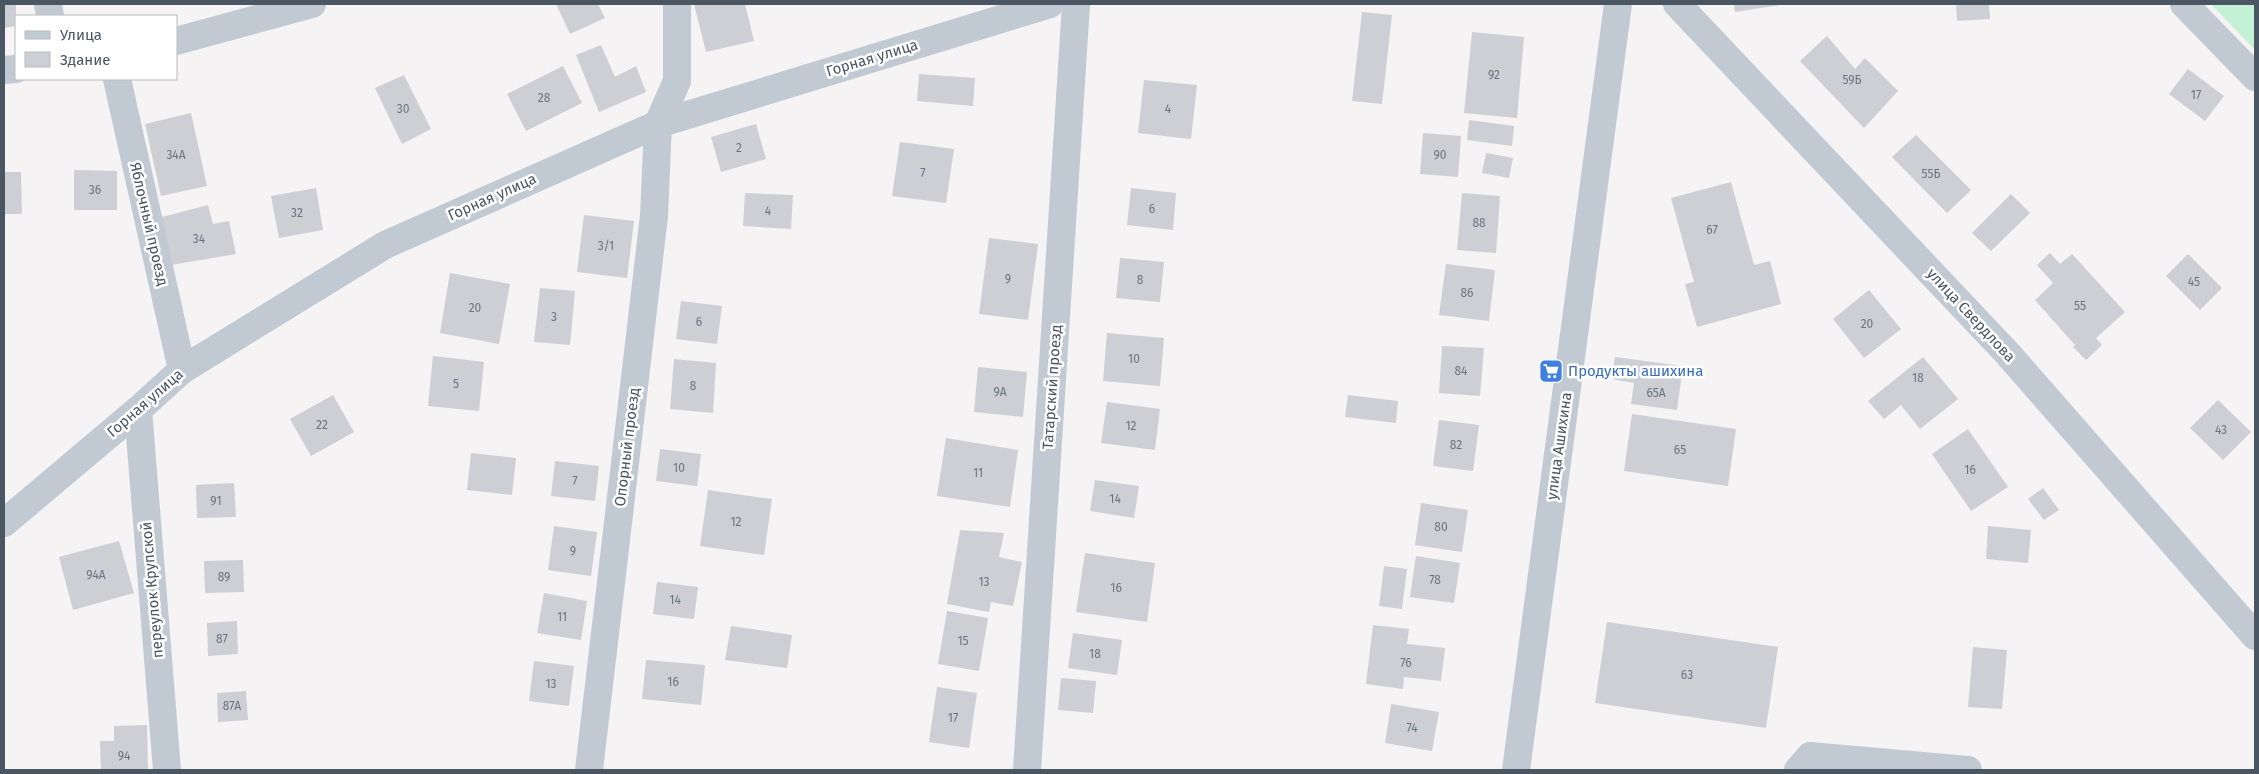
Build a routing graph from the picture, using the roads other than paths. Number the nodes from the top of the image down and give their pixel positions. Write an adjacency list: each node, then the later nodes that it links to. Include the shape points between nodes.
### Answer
1 (312, 4): 8 (street)
2 (677, 4): 11 (street, via 677,81)
3 (1050, 4): 11 (street, Горная улица)
4 (1076, 4): 18 (street, Татарский проезд)
5 (1618, 4): 19 (street, улица Ашихина)
6 (1677, 4): 15 (street, улица Свердлова, via 2008,354)
7 (2184, 4): 9 (street)
8 (178, 39)
9 (2255, 77)
10 (117, 80): 12 (street, Яблочный проезд)
11 (658, 124): 12 (street, Горная улица, via 384,245); 17 (street, Опорный проезд, via 654,216)
12 (182, 370): 13 (street, Горная улица)
13 (138, 410): 14 (street, Горная улица); 16 (street, переулок Крупской)
14 (4, 523)
15 (2255, 636)
16 (167, 770)
17 (589, 770)
18 (1027, 770)
19 (1516, 770)
20 (1798, 770): 21 (street, via 1810,756)
21 (1968, 770)

